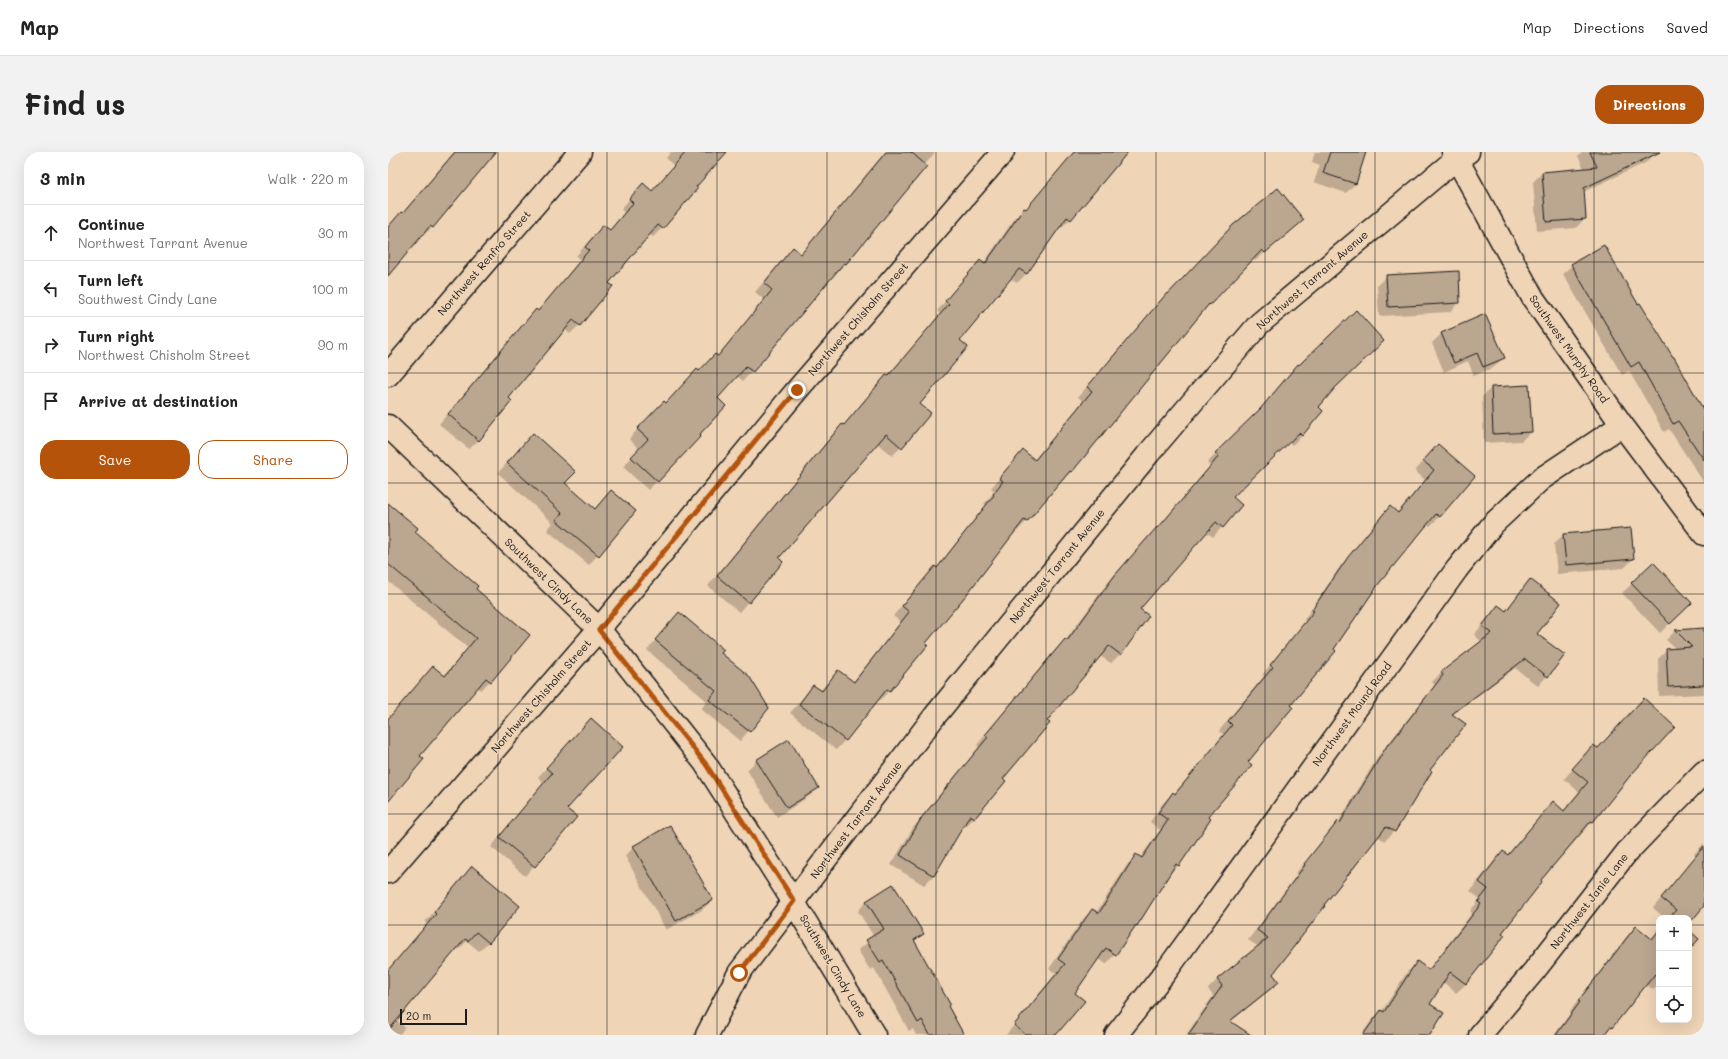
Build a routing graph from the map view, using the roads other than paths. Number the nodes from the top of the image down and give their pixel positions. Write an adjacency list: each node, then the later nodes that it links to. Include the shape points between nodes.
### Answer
1 (580, 152): 4 (street, Northwest Renfro Street)
2 (1003, 152): 8 (street, Northwest Chisholm Street, via 797,390)
3 (1459, 154): 5 (street, Southwest Murphy Road, via 1533,298); 11 (street, Northwest Tarrant Avenue, via 1259,324 1149,453 939,711)
4 (388, 375)
5 (1622, 425): 7 (street, Southwest Murphy Road); 14 (street, Northwest Mound Road, via 1541,479 1493,524 1457,569 1167,970)
6 (388, 426): 8 (street, Southwest Cindy Lane)
7 (1704, 534)
8 (599, 630): 10 (street, Northwest Chisholm Street); 11 (street, Southwest Cindy Lane, via 705,763)
9 (1704, 772): 15 (street, Northwest Janie Lane, via 1626,852 1534,971)
10 (388, 872)
11 (794, 901): 12 (street, Northwest Tarrant Avenue, via 739,973); 13 (street, Southwest Cindy Lane)
12 (708, 1035)
13 (874, 1035)
14 (1116, 1035)
15 (1480, 1035)

